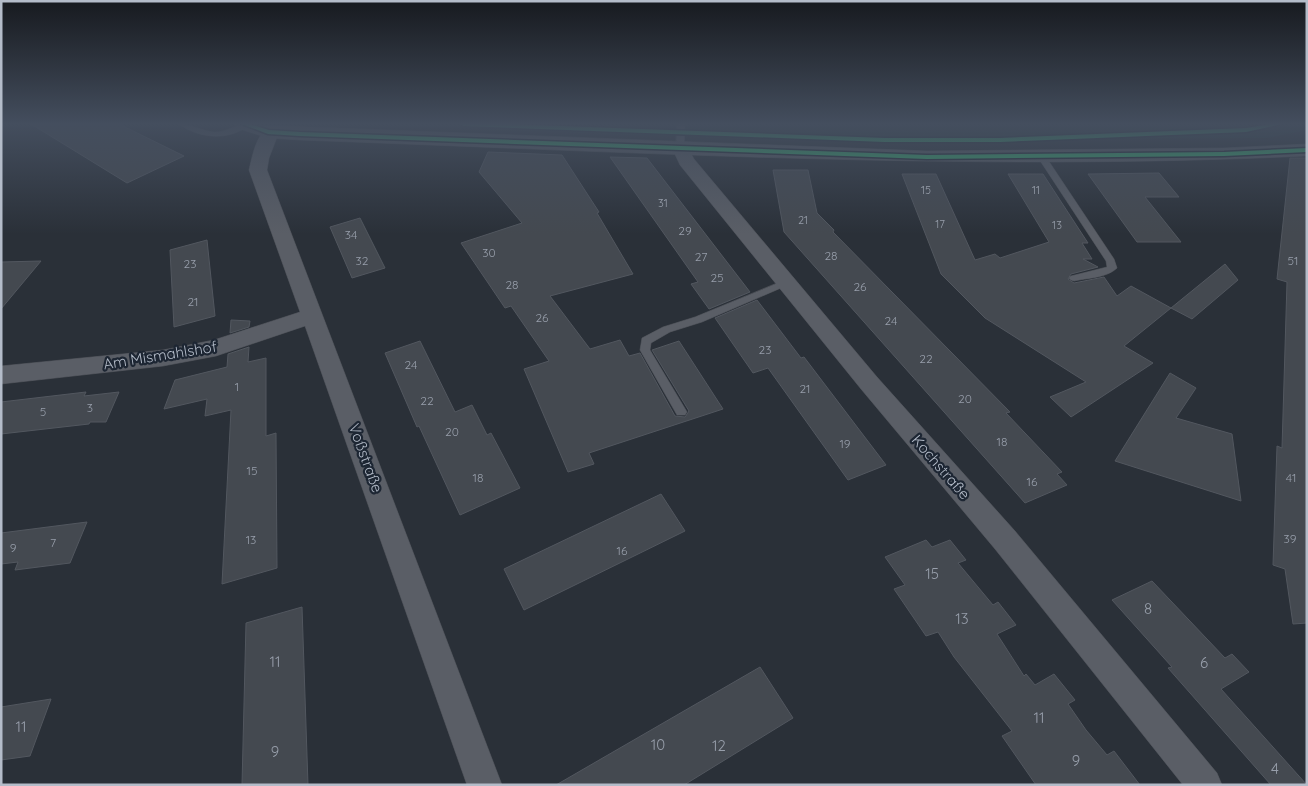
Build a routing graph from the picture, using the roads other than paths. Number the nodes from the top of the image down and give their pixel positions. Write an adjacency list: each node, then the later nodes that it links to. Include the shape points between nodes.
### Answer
1 (260, 161): 6 (street, Voßstraße, via 258,170)
2 (686, 161): 5 (street, Kochstraße)
3 (1044, 161): 4 (lane, via 1111,261 1112,268)
4 (1074, 278)
5 (785, 283): 8 (lane, via 656,334 646,342 644,350); 10 (street, Kochstraße, via 1005,540)
6 (314, 315): 7 (street, Am Mismahlshof, via 216,348 163,358); 9 (street, Voßstraße)
7 (1, 375)
8 (681, 412)
9 (485, 785)
10 (1205, 785)

